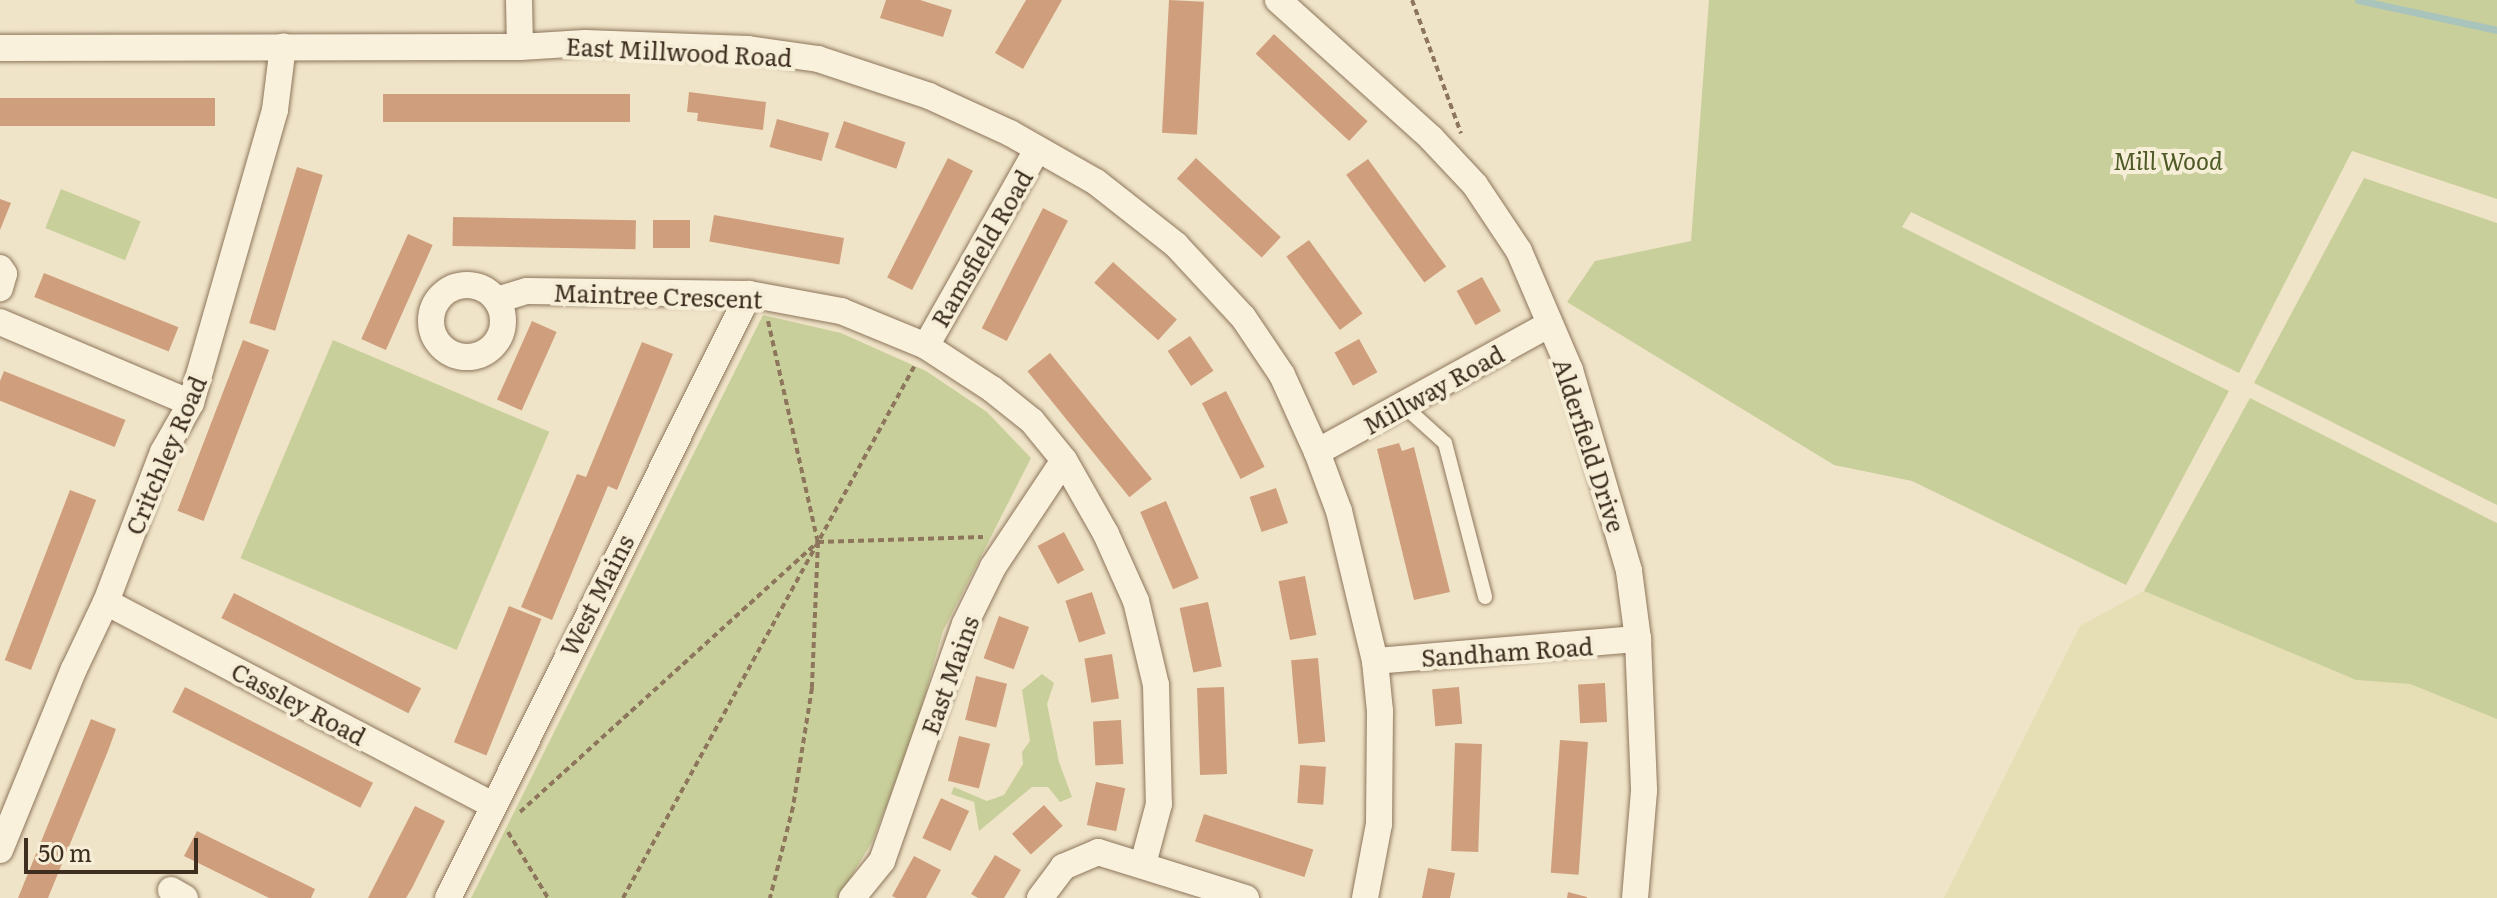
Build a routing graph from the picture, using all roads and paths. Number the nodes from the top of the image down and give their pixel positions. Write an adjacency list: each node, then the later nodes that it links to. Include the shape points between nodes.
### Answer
1 (519, 0): 5 (street)
2 (1278, 0): 14 (street, Alderfield Drive, via 1431,138 1475,185 1519,251)
3 (1412, 0): 7 (path)
4 (283, 46): 5 (street, East Millwood Road); 6 (street, East Millwood Road); 16 (street, Critchley Road, via 275,110)
5 (520, 47): 8 (street, East Millwood Road, via 585,43 748,49 818,59 929,96)
6 (0, 48)
7 (1465, 144)
8 (1037, 150): 15 (street, Ramsfield Road); 18 (street, East Millwood Road, via 1096,182 1176,245 1243,317 1282,375)
9 (0, 268): 10 (street)
10 (0, 288)
11 (755, 295): 12 (street, Maintree Crescent, via 527,291); 15 (street, Maintree Crescent, via 841,311); 21 (path); 27 (street, West Mains)
12 (497, 300)
13 (0, 322): 16 (street)
14 (1548, 325): 17 (street, Millway Road); 24 (street, Alderfield Drive, via 1570,370 1629,571)
15 (926, 346): 19 (street, Maintree Crescent, via 1032,421); 21 (path)
16 (191, 403): 23 (street, Critchley Road, via 163,452)
17 (1404, 406): 18 (street, Millway Road); 22 (lane, via 1445,443)
18 (1317, 452): 25 (street, East Millwood Road, via 1339,511)
19 (1064, 460): 20 (street, East Mains); 29 (street, Maintree Crescent, via 1136,601 1156,685 1159,804)
20 (1013, 537): 21 (path); 34 (street, East Mains, via 965,624 882,861)
21 (818, 542): 27 (path); 32 (path); 33 (path, via 812,688 793,807)
22 (1485, 597)
23 (106, 602): 26 (street, Critchley Road); 27 (street, Cassley Road)
24 (1638, 639): 25 (street, Sandham Road); 38 (street, Alderfield Drive, via 1644,791)
25 (1375, 661): 37 (street, East Millwood Road, via 1379,824)
26 (9, 802): 28 (street, Critchley Road)
27 (504, 810): 30 (street, West Mains); 31 (path)
28 (0, 850)
29 (1143, 864): 35 (street, via 1098,852 1063,867); 36 (street)
30 (448, 898)
31 (548, 898)
32 (623, 898)
33 (770, 898)
34 (852, 898)
35 (1040, 898)
36 (1246, 898)
37 (1365, 898)
38 (1635, 898)

